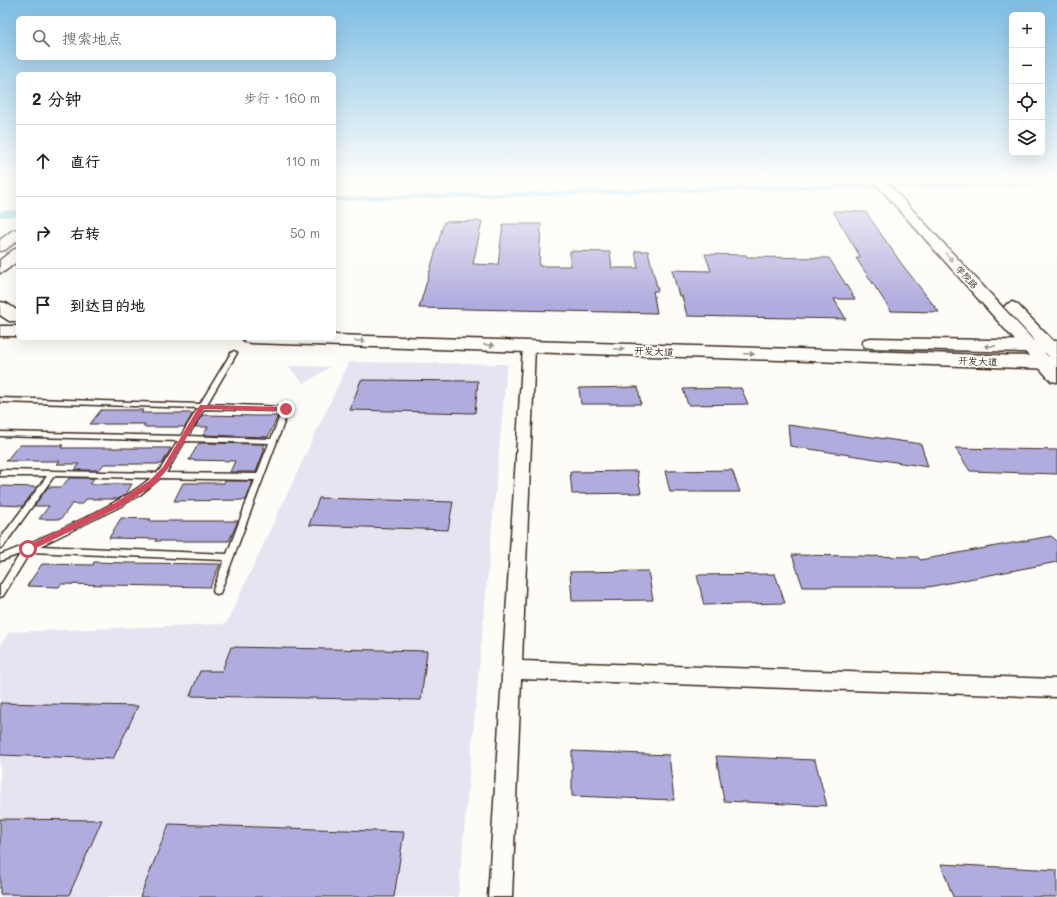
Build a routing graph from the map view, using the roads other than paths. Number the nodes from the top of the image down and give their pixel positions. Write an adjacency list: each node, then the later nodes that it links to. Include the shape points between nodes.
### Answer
1 (920, 220): 12 (main road, 学院路, one-way to 12)
2 (923, 220): 14 (main road, 学院路)
3 (16, 235): 4 (main road)
4 (0, 247)
5 (16, 255): 6 (main road)
6 (0, 268)
7 (0, 307): 8 (main road)
8 (9, 326)
9 (336, 326): 12 (main road, 开发大道, one-way to 9)
10 (313, 340): 11 (main road, 开发大道, one-way to 11)
11 (529, 347): 14 (main road, 开发大道, one-way to 14); 31 (street)
12 (1029, 347): 14 (main road, 开发大道)
13 (234, 353): 17 (lane)
14 (1053, 355): 15 (main road, 学院路)
15 (1057, 377)
16 (0, 400): 17 (lane)
17 (202, 407): 19 (lane); 20 (lane, via 286,409)
18 (0, 434): 19 (lane)
19 (183, 438): 20 (lane); 22 (lane)
20 (274, 441): 24 (lane)
21 (0, 473): 22 (lane)
22 (159, 475): 24 (lane); 26 (lane, via 152,483 117,505)
23 (51, 476): 25 (lane)
24 (260, 477): 27 (lane)
25 (0, 545)
26 (28, 549): 27 (lane); 28 (lane); 30 (lane)
27 (230, 557): 29 (lane)
28 (0, 558)
29 (218, 590)
30 (0, 593)
31 (512, 670): 32 (street); 33 (street)
32 (1057, 688)
33 (500, 897)

